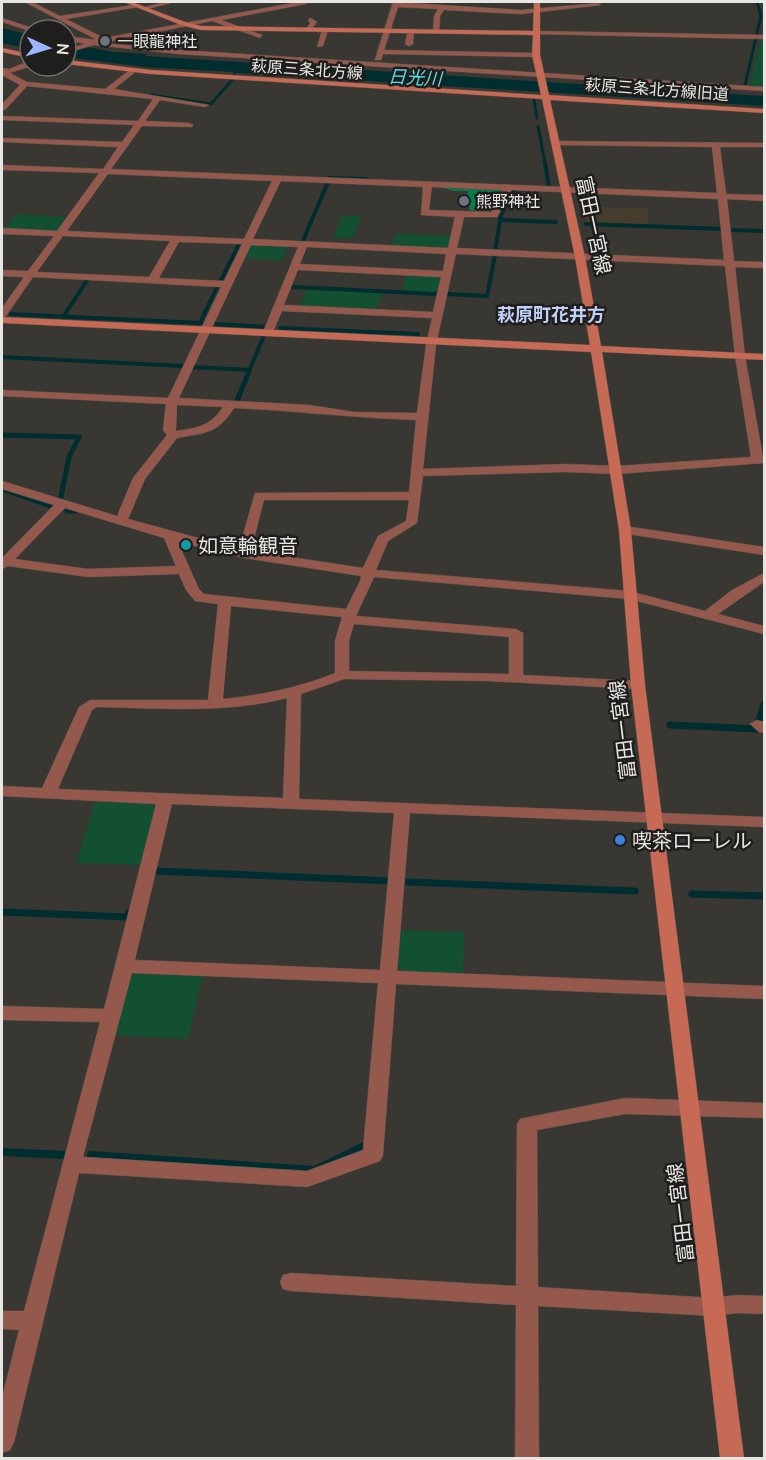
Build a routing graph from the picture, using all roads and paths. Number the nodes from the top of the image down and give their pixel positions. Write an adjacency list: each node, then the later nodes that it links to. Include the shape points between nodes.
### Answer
1 (28, 2): 13 (street)
2 (128, 2): 8 (main road)
3 (172, 2): 8 (street)
4 (306, 2): 12 (street)
5 (537, 2): 11 (main road, 富田一宮線)
6 (395, 3): 10 (street); 26 (street)
7 (598, 5): 11 (street)
8 (141, 7): 13 (street); 18 (main road)
9 (226, 7): 12 (street)
10 (443, 7): 11 (street); 28 (street, via 437,16)
11 (536, 11): 29 (main road, 富田一宮線)
12 (248, 14): 20 (street)
13 (59, 18)
14 (211, 19): 18 (street); 20 (street); 20 (street)
15 (2, 20): 19 (street)
16 (311, 20): 23 (street, via 314,22)
17 (129, 23): 25 (street)
18 (183, 24): 20 (main road, via 201,28); 25 (street)
19 (18, 25)
20 (238, 25): 22 (main road); 22 (street, via 258,35)
21 (78, 28): 32 (street)
22 (274, 29): 23 (main road)
23 (309, 30): 24 (main road)
24 (325, 30): 26 (main road); 36 (street)
25 (147, 31): 32 (street)
26 (386, 31): 27 (main road); 40 (street)
27 (411, 31): 28 (main road); 34 (street)
28 (436, 32): 29 (main road)
29 (535, 33): 30 (street); 41 (main road, 富田一宮線)
30 (764, 37)
31 (78, 40): 33 (street)
32 (102, 40): 33 (street)
33 (89, 42): 35 (street); 37 (street)
34 (409, 44)
35 (78, 46)
36 (319, 46)
37 (147, 49): 40 (street, via 158,45); 45 (street)
38 (2, 50): 39 (main road)
39 (18, 53)
40 (379, 55): 41 (street); 45 (street)
41 (536, 55): 45 (main road, 富田一宮線)
42 (78, 64): 44 (main road, 萩原三条北方線)
43 (5, 71): 46 (street)
44 (131, 71): 48 (street); 49 (main road, 萩原三条北方線)
45 (541, 73): 47 (street); 49 (main road, 富田一宮線)
46 (25, 84): 48 (street); 51 (street)
47 (765, 89)
48 (107, 91): 50 (street)
49 (547, 97): 54 (main road, 萩原三条北方線旧道); 59 (main road, 富田一宮線)
50 (158, 98): 52 (street); 56 (street)
51 (5, 101): 53 (street)
52 (205, 105)
53 (2, 108)
54 (765, 111)
55 (2, 118): 56 (street)
56 (140, 123): 57 (street); 60 (street)
57 (189, 124)
58 (2, 140): 60 (street)
59 (556, 143): 61 (street); 68 (main road, 富田一宮線)
60 (124, 145): 64 (street)
61 (716, 145): 62 (street); 69 (street)
62 (765, 145)
63 (2, 167): 64 (street)
64 (104, 171): 65 (street); 73 (street)
65 (278, 178): 66 (street); 75 (street)
66 (428, 184): 67 (street); 71 (street, via 424,213)
67 (510, 187): 68 (street); 71 (street, via 494,215)
68 (564, 190): 69 (street); 78 (main road, 富田一宮線)
69 (723, 196): 70 (street); 79 (street)
70 (765, 198)
71 (460, 214): 77 (street)
72 (2, 231): 73 (street)
73 (60, 234): 74 (street); 84 (street)
74 (176, 239): 75 (street); 85 (street)
75 (246, 242): 76 (street); 86 (street)
76 (304, 244): 77 (street); 81 (street)
77 (452, 251): 78 (street); 83 (street)
78 (580, 257): 79 (street); 94 (main road, 富田一宮線)
79 (730, 263): 80 (street); 95 (street)
80 (765, 265)
81 (295, 267): 83 (street); 87 (street)
82 (2, 273): 84 (street)
83 (447, 274): 89 (street)
84 (30, 275): 85 (street); 88 (street)
85 (152, 280): 86 (street)
86 (226, 284): 91 (street)
87 (278, 308): 89 (street); 92 (street)
88 (2, 314)
89 (438, 315): 93 (street)
90 (2, 320): 91 (main road)
91 (205, 329): 92 (main road); 98 (street)
92 (268, 332): 93 (main road)
93 (432, 340): 94 (main road); 100 (street)
94 (597, 348): 95 (main road); 103 (main road, 富田一宮線)
95 (740, 356): 96 (main road); 102 (street)
96 (765, 357)
97 (2, 393): 98 (street)
98 (172, 401): 99 (street); 101 (street, via 169,430)
99 (231, 404): 100 (street); 101 (street, via 220,424 213,428)
100 (422, 417): 104 (street)
101 (173, 435): 108 (street, via 139,478)
102 (761, 460): 103 (street)
103 (617, 470): 104 (street); 109 (main road, 富田一宮線)
104 (418, 473): 106 (street)
105 (2, 485): 107 (street)
106 (416, 496): 112 (street, via 260,496); 115 (street, via 411,524 383,539)
107 (63, 503): 108 (street); 113 (street)
108 (121, 521): 110 (street)
109 (625, 530): 111 (street); 117 (main road, 富田一宮線)
110 (170, 536): 112 (street); 114 (street)
111 (765, 551)
112 (244, 554): 115 (street)
113 (3, 563): 114 (street, via 88,573)
114 (185, 570): 118 (street, via 200,598)
115 (368, 573): 117 (street); 120 (street)
116 (765, 577): 119 (street)
117 (629, 595): 119 (street); 124 (main road, 富田一宮線)
118 (225, 601): 120 (street); 126 (street)
119 (709, 614): 121 (street)
120 (349, 616): 122 (street, via 342,641); 123 (street, via 436,628 516,633)
121 (765, 630)
122 (342, 675): 123 (street); 125 (street)
123 (516, 679): 124 (street)
124 (638, 685): 132 (main road, 富田一宮線)
125 (294, 693): 126 (street); 130 (street)
126 (215, 704): 127 (street, via 105,703 86,707)
127 (48, 793): 128 (street); 129 (street)
128 (3, 794)
129 (165, 800): 130 (street); 134 (street)
130 (291, 803): 131 (street)
131 (402, 808): 132 (street); 135 (street)
132 (654, 819): 133 (street); 136 (main road, 富田一宮線)
133 (765, 822)
134 (125, 966): 135 (street); 139 (street)
135 (389, 978): 136 (street); 142 (street, via 373,1155 307,1179)
136 (674, 988): 137 (street); 140 (main road, 富田一宮線)
137 (765, 993)
138 (2, 1013): 139 (street)
139 (111, 1016): 142 (street)
140 (689, 1108): 141 (street); 144 (street, via 625,1106 527,1124); 146 (main road, 富田一宮線)
141 (765, 1111)
142 (72, 1164): 148 (street)
143 (291, 1282): 144 (street)
144 (527, 1296): 146 (street); 150 (street)
145 (765, 1305): 146 (street)
146 (713, 1307): 151 (main road, 富田一宮線)
147 (2, 1320): 148 (street)
148 (32, 1322): 149 (street)
149 (2, 1442)
150 (527, 1458)
151 (732, 1458)

